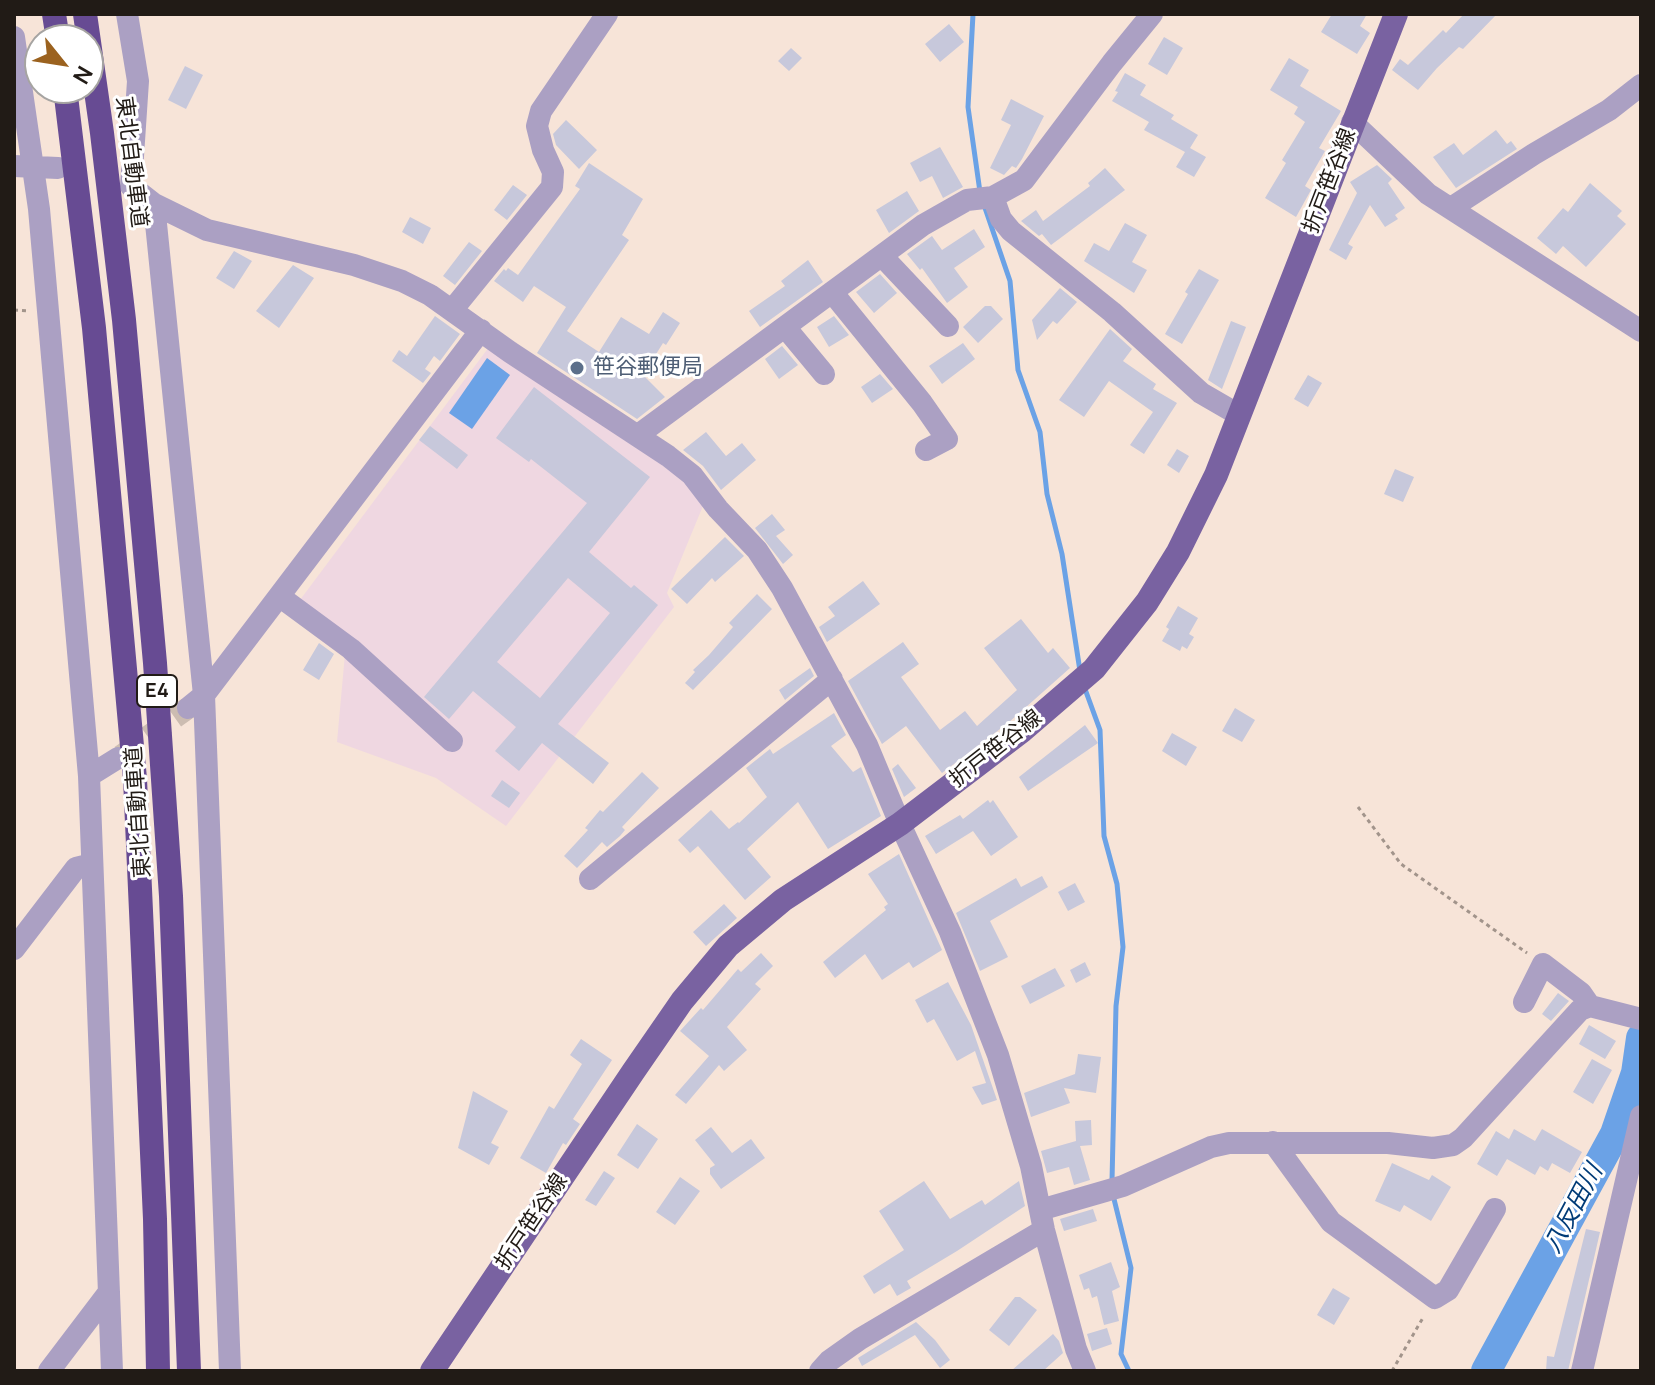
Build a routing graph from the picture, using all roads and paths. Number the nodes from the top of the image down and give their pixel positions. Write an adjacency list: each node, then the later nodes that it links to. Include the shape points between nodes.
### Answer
1 (85, 14): 50 (highway, 東北自動車道 / E4, via 124,320 155,663 171,896)
2 (607, 14): 17 (street, via 541,111 537,126 553,172 552,187)
3 (1152, 14): 12 (street, via 1024,180)
4 (1396, 14): 9 (main road, 折戸笹谷線)
5 (130, 17): 13 (street, via 138,81 125,185)
6 (14, 37): 10 (street)
7 (1641, 85): 14 (street)
8 (67, 104): 49 (highway, 東北自動車道 / E4, via 96,343 135,779)
9 (1352, 122): 14 (street, via 1428,194); 23 (main road, 折戸笹谷線)
10 (23, 166): 11 (street); 31 (street, via 39,209)
11 (58, 168)
12 (993, 197): 15 (street, via 967,200); 23 (street, via 1011,231 1112,312 1170,368)
13 (154, 204): 17 (street, via 207,230 402,281); 28 (street)
14 (1451, 208): 21 (street)
15 (882, 256): 16 (street); 18 (street)
16 (832, 292): 19 (street); 25 (street, via 947,439)
17 (453, 309): 20 (street)
18 (948, 326)
19 (785, 327): 22 (street); 24 (street)
20 (481, 330): 24 (street); 26 (street)
21 (1641, 331)
22 (824, 374)
23 (1239, 415): 33 (main road, 折戸笹谷線, via 1178,552 1115,645 1022,731)
24 (638, 435): 27 (street, via 692,475 757,550)
25 (926, 450)
26 (279, 596): 28 (street); 29 (street, via 351,649)
27 (832, 679): 33 (street); 35 (street)
28 (196, 701): 51 (street)
29 (452, 741)
30 (118, 758): 31 (street)
31 (89, 776): 34 (street)
32 (1358, 807): 37 (path, via 1401,864)
33 (900, 824): 44 (street, via 998,1055); 52 (main road, 折戸笹谷線, via 783,900 728,946 682,1001)
34 (92, 864): 36 (street, via 76,868); 45 (street)
35 (590, 879)
36 (14, 949)
37 (1543, 964): 38 (street); 39 (street)
38 (1524, 1002)
39 (1590, 1006): 40 (street); 42 (street, via 1580,1010 1453,1145)
40 (1641, 1019)
41 (1641, 1116): 56 (street)
42 (1273, 1142): 44 (street, via 1211,1147); 46 (street, via 1331,1222)
43 (1495, 1209): 46 (street, via 1448,1290)
44 (1042, 1220): 53 (street); 54 (street)
45 (109, 1292): 47 (street); 48 (street)
46 (1435, 1298): 55 (path)
47 (49, 1371)
48 (112, 1371)
49 (158, 1371)
50 (189, 1371)
51 (230, 1371)
52 (432, 1371)
53 (820, 1371)
54 (1085, 1371)
55 (1392, 1371)
56 (1582, 1371)

